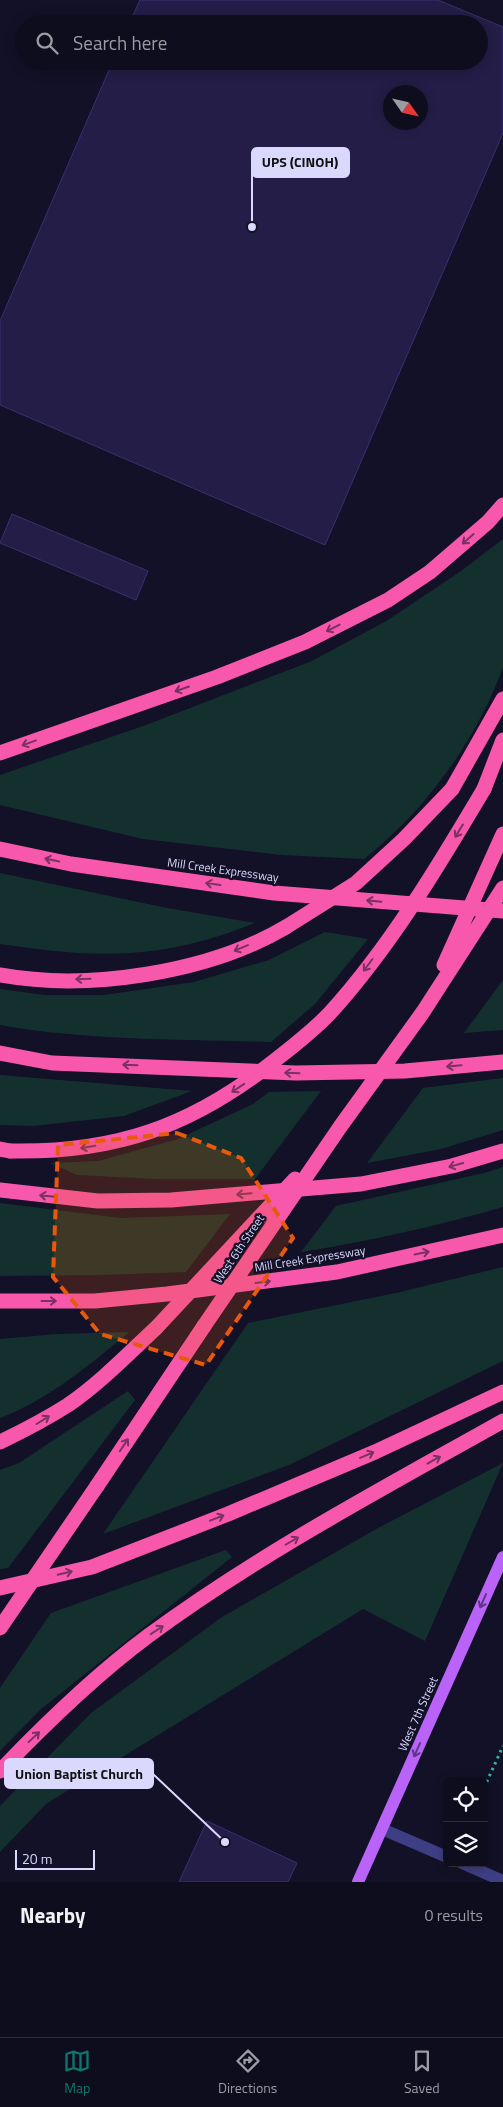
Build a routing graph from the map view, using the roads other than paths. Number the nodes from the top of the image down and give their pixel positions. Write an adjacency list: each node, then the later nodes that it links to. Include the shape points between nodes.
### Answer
1 (503, 506): 4 (highway, one-way to 4, via 430,572 388,600 305,642 217,677)
2 (503, 699): 11 (highway, one-way to 11, bridge, via 452,789 356,883 286,927 237,950 154,974 62,980)
3 (503, 740): 16 (highway, one-way to 16, bridge, via 484,789 432,876 366,969 329,1013 291,1048 217,1102 138,1136 72,1150)
4 (5, 752)
5 (503, 834): 12 (highway, bridge)
6 (0, 849): 9 (highway, Mill Creek Expressway, one-way to 6, via 274,893 71,864)
7 (503, 888): 12 (highway, West 6th Street, bridge)
8 (503, 902): 9 (highway)
9 (458, 907): 10 (highway, Mill Creek Expressway)
10 (503, 911)
11 (5, 975)
12 (423, 1012): 15 (highway, West 6th Street, bridge)
13 (0, 1053): 14 (highway, one-way to 13, via 405,1071 296,1073 52,1062)
14 (503, 1062)
15 (340, 1127): 23 (highway, one-way to 15, bridge, via 70,1404 116,1366 255,1224); 26 (highway, West 6th Street, one-way to 15, bridge)
16 (5, 1150)
17 (503, 1151): 18 (highway, one-way to 18, via 452,1166 361,1184 180,1199 98,1201)
18 (0, 1190)
19 (503, 1235): 20 (highway, Mill Creek Expressway, one-way to 19, via 95,1301 318,1275)
20 (0, 1301)
21 (503, 1392): 25 (highway, one-way to 21, via 92,1566 228,1514 375,1452)
22 (503, 1421): 27 (highway, one-way to 22, via 29,1741 148,1636 270,1553)
23 (0, 1442)
24 (503, 1557): 28 (main road, West 7th Street, one-way to 28)
25 (0, 1588)
26 (0, 1628)
27 (0, 1771)
28 (382, 1829): 29 (lane); 32 (main road, West 7th Street)
29 (443, 1855)
30 (471, 1867): 31 (lane)
31 (503, 1881)
32 (358, 1882)

